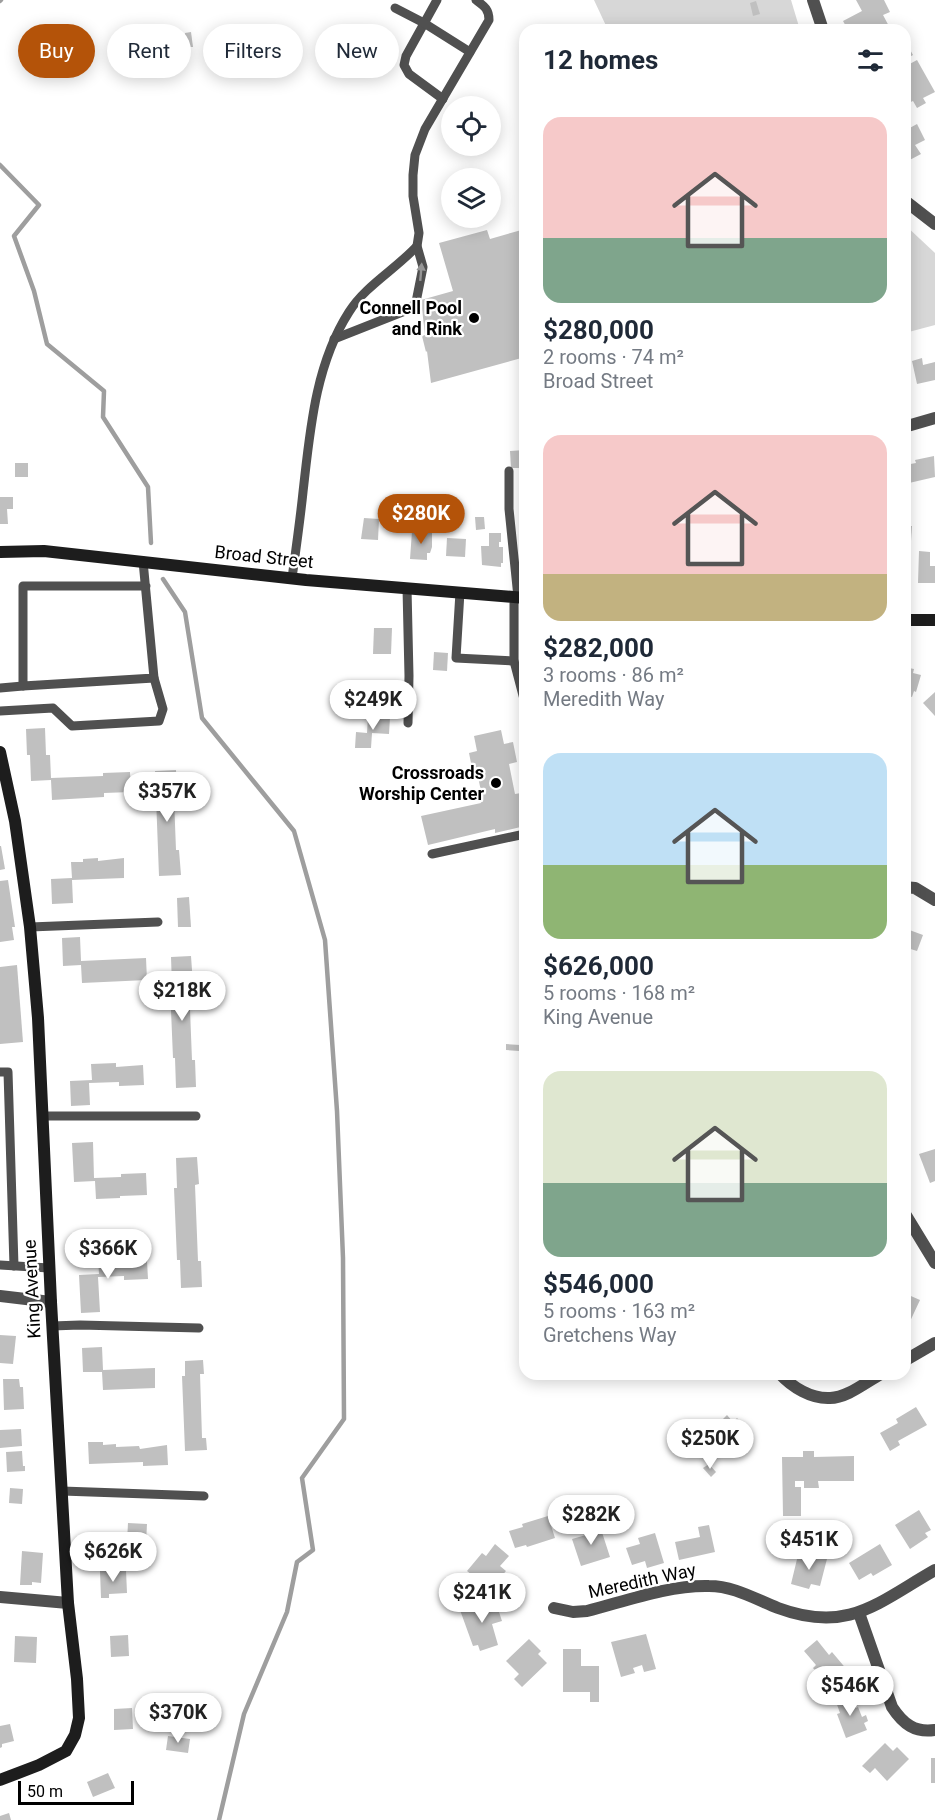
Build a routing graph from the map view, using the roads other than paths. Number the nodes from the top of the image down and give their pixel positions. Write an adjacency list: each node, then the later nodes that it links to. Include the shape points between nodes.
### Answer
1 (437, 0): 5 (lane)
2 (476, 0): 7 (lane, via 489,12 489,20)
3 (813, 0): 6 (street)
4 (395, 8): 5 (lane)
5 (424, 23): 7 (lane); 9 (lane, via 404,65 409,74)
6 (821, 24)
7 (470, 52): 8 (lane)
8 (445, 96)
9 (441, 98)
10 (441, 102): 13 (lane, via 415,155)
11 (911, 205): 12 (street)
12 (935, 224)
13 (417, 246): 14 (lane, via 364,293); 14 (lane, one-way to 13, via 410,309 416,302 423,267)
14 (334, 339): 20 (lane, via 314,410)
15 (935, 418): 16 (street)
16 (911, 426)
17 (509, 471): 24 (lane)
18 (0, 552): 19 (street, Broad Street, via 44,551)
19 (143, 561): 20 (street, Broad Street); 21 (lane)
20 (292, 578): 22 (street, Broad Street)
21 (146, 586): 28 (lane); 30 (lane, via 23,586)
22 (407, 588): 23 (street, Broad Street); 33 (lane)
23 (460, 591): 24 (street, Broad Street); 27 (lane, via 456,658)
24 (519, 597): 27 (lane)
25 (911, 620): 26 (street)
26 (935, 620)
27 (514, 661): 29 (lane)
28 (154, 678): 30 (lane); 32 (lane, via 163,709 159,721 72,726 53,708)
29 (519, 680)
30 (23, 686): 31 (lane)
31 (0, 688)
32 (0, 711)
33 (408, 723)
34 (0, 752): 40 (street, King Avenue, via 15,821)
35 (519, 835): 36 (lane)
36 (432, 854)
37 (911, 888): 38 (street)
38 (935, 900)
39 (158, 921): 40 (lane)
40 (30, 927): 42 (street, King Avenue)
41 (0, 1072): 47 (lane, via 8,1072)
42 (43, 1116): 43 (lane); 48 (street, King Avenue)
43 (196, 1116)
44 (911, 1224): 45 (street)
45 (935, 1263)
46 (0, 1265): 47 (lane)
47 (14, 1266): 48 (lane)
48 (49, 1268): 50 (street, King Avenue)
49 (0, 1296): 50 (street)
50 (51, 1302): 51 (street, King Avenue)
51 (52, 1326): 52 (lane); 57 (street, King Avenue)
52 (199, 1328)
53 (935, 1343): 54 (street)
54 (911, 1357)
55 (787, 1380): 56 (street, via 811,1395 830,1398)
56 (870, 1380)
57 (62, 1491): 58 (lane); 61 (street, King Avenue)
58 (204, 1496)
59 (935, 1570): 63 (street, Meredith Way)
60 (0, 1597): 61 (street)
61 (68, 1603): 65 (street, King Avenue, via 77,1679 79,1718 75,1735 66,1751 53,1759)
62 (554, 1608): 63 (street, Meredith Way, via 587,1611 669,1590 709,1586 739,1591 809,1617 840,1618)
63 (859, 1613): 64 (street, via 897,1715 916,1730)
64 (935, 1730)
65 (0, 1780)

